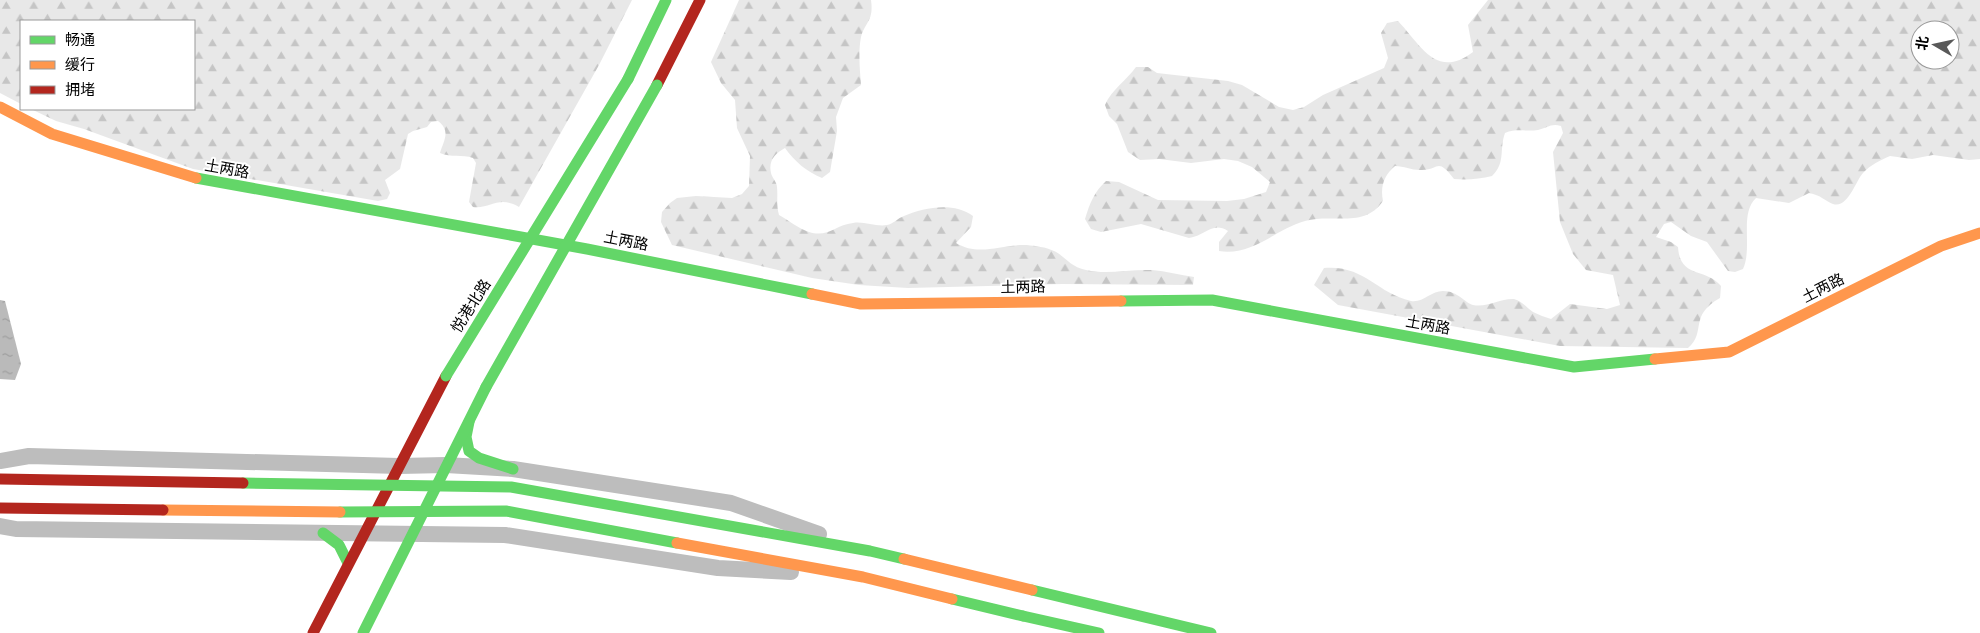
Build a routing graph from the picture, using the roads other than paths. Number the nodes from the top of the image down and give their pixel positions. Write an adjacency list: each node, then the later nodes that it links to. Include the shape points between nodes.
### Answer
1 (666, 0): 8 (main road, 悦港北路, bridge, via 628,79 446,376)
2 (700, 0): 5 (main road, bridge, via 657,85)
3 (0, 107): 4 (main road, 土两路, via 52,134 193,178 587,249 861,304 1212,300 1574,367 1729,352 1941,246)
4 (1980, 233)
5 (470, 419): 7 (main road); 9 (main road, via 466,437 469,451 479,458)
6 (0, 461): 8 (street, via 30,456)
7 (446, 465): 8 (street); 9 (street); 15 (main road)
8 (399, 466): 14 (main road, 悦港北路)
9 (513, 469): 16 (street, bridge, via 731,504)
10 (0, 479): 16 (main road, bridge, via 511,487)
11 (0, 508): 18 (main road, bridge, via 506,512)
12 (0, 526): 13 (street, via 16,529)
13 (323, 533): 14 (street); 17 (main road, via 337,540)
14 (364, 534): 15 (street); 17 (main road, 悦港北路)
15 (412, 534): 18 (street, bridge, via 505,535 718,568); 21 (main road)
16 (870, 551): 24 (main road, bridge)
17 (348, 563): 20 (main road, 悦港北路)
18 (863, 577): 19 (main road, bridge)
19 (1024, 616): 22 (main road); 23 (main road)
20 (312, 633)
21 (363, 633)
22 (1067, 633)
23 (1099, 633)
24 (1211, 633)

